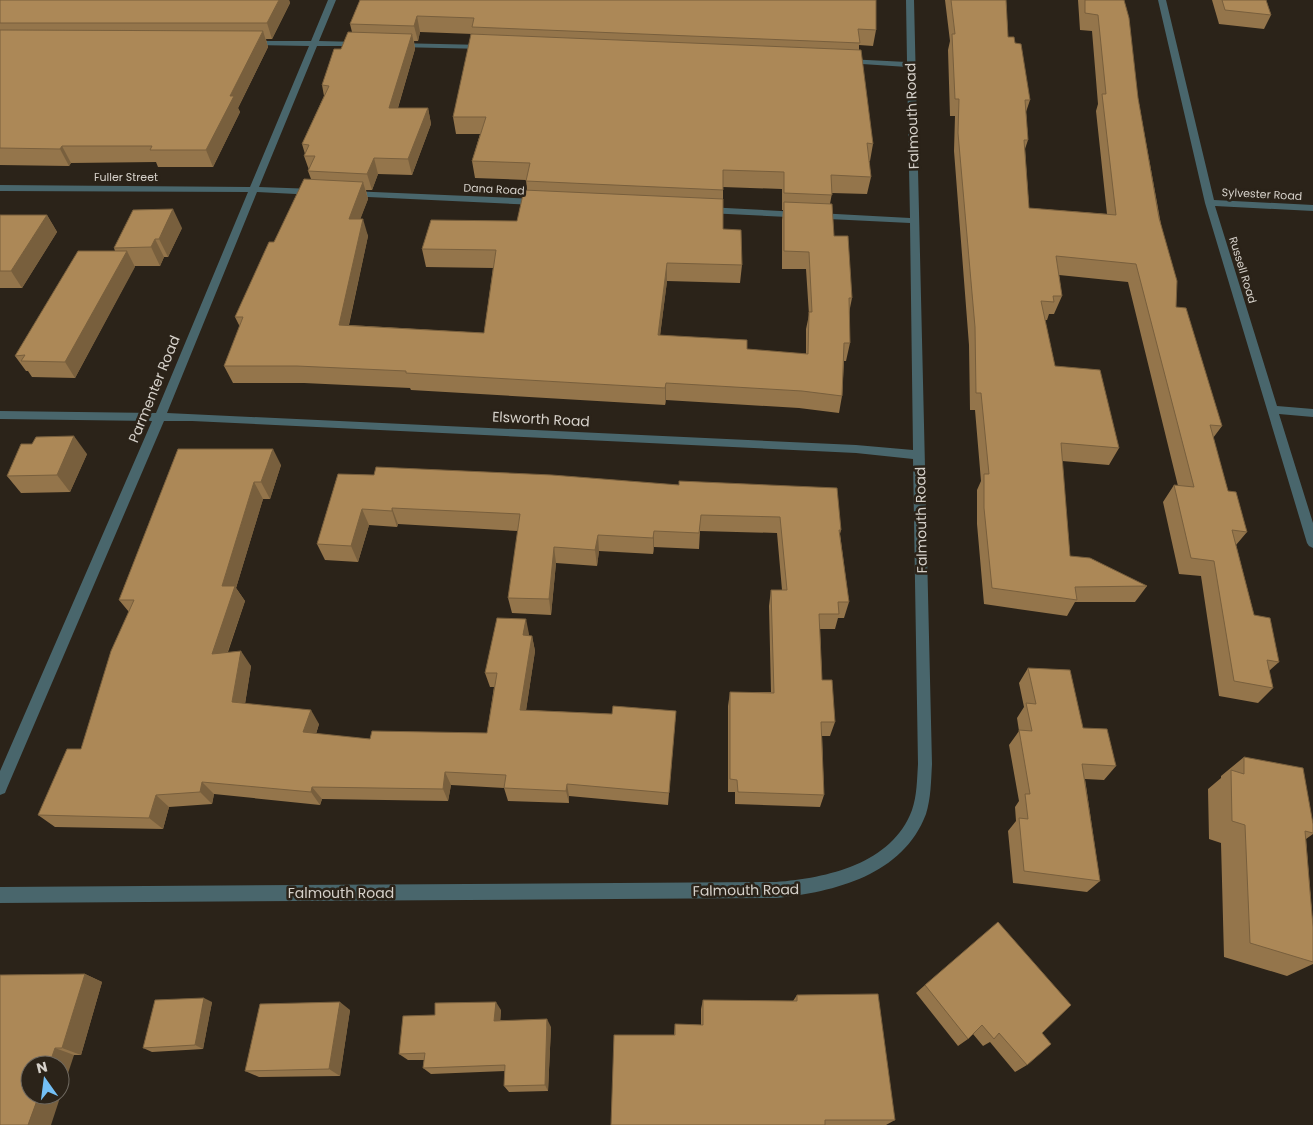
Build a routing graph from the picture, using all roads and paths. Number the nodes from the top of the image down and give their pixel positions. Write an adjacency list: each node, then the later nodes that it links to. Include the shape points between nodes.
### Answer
1 (332, 0): 5 (street, Parmenter Road)
2 (910, 0): 10 (street, Falmouth Road)
3 (1162, 0): 14 (street, Russell Road)
4 (238, 43): 5 (street)
5 (313, 43): 6 (street); 12 (street, Parmenter Road)
6 (367, 44)
7 (386, 44): 8 (street)
8 (490, 47)
9 (837, 61): 10 (street)
10 (911, 65): 17 (street, Falmouth Road)
11 (0, 188): 12 (street, Fuller Street)
12 (252, 190): 13 (street, Dana Road); 21 (street, Parmenter Road)
13 (547, 203)
14 (1210, 203): 15 (street, Sylvester Road); 18 (street, Russell Road)
15 (1313, 208)
16 (695, 209): 17 (street)
17 (915, 221): 22 (street, Falmouth Road)
18 (1272, 409): 19 (street); 23 (street, Russell Road)
19 (1313, 414)
20 (0, 415): 21 (street, Elsworth Road)
21 (160, 416): 22 (street, Elsworth Road, via 856,449); 24 (street, Parmenter Road)
22 (920, 455): 25 (street, Falmouth Road, via 924,792 918,815 905,837 888,854 864,869 837,881 808,888 776,890)
23 (1313, 544)
24 (0, 788)
25 (0, 895)

